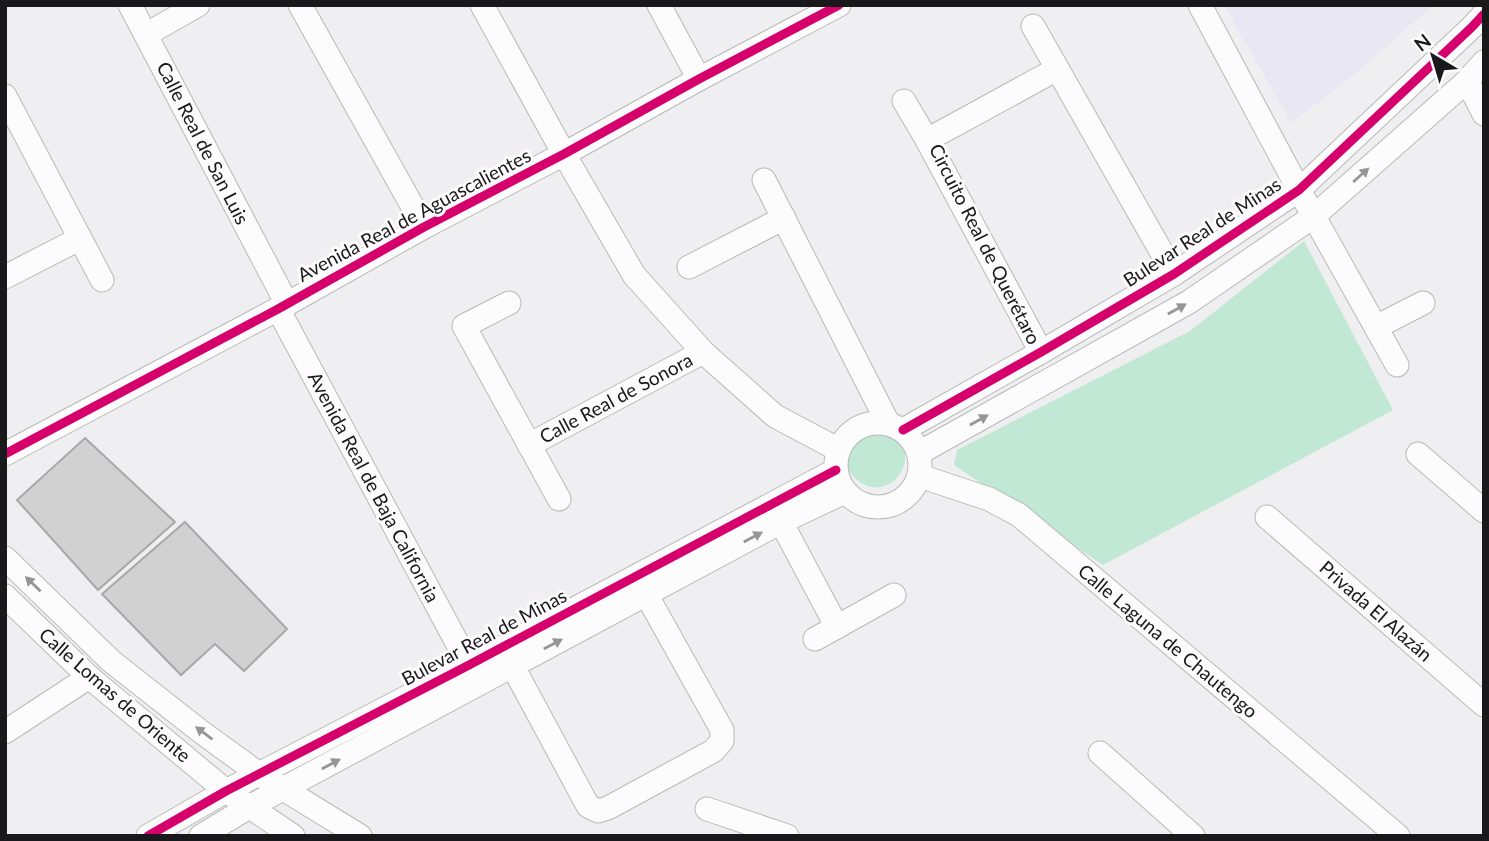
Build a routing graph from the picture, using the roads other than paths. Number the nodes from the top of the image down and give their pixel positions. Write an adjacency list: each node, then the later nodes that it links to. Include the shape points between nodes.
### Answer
1 (130, 5): 10 (street, Calle Real de San Luis)
2 (198, 5): 10 (street)
3 (300, 5): 24 (street)
4 (482, 5): 19 (street)
5 (659, 5): 13 (street)
6 (1200, 5): 21 (street)
7 (835, 6): 13 (street, Avenida Real de Aguascalientes)
8 (1484, 14): 21 (street, Bulevar Real de Minas)
9 (1032, 26): 12 (street)
10 (147, 34): 32 (street, Calle Real de San Luis)
11 (1484, 62): 14 (street)
12 (1057, 69): 18 (street, Circuito Real de Querétaro); 27 (street)
13 (699, 79): 19 (street, Avenida Real de Aguascalientes)
14 (1466, 81): 17 (street); 22 (street, one-way to 14)
15 (6, 101): 25 (street)
16 (904, 101): 18 (street)
17 (1484, 114)
18 (927, 140): 35 (street, Circuito Real de Querétaro)
19 (564, 154): 24 (street, Avenida Real de Aguascalientes); 34 (street, via 634,275)
20 (764, 180): 23 (street)
21 (1299, 190): 22 (street); 27 (street, Bulevar Real de Minas)
22 (1314, 216): 33 (street); 39 (street, one-way to 22, via 1189,302)
23 (784, 218): 26 (street); 37 (street)
24 (424, 227): 32 (street, Avenida Real de Aguascalientes)
25 (79, 239): 28 (street); 29 (street)
26 (689, 267)
27 (1174, 274): 35 (street, Bulevar Real de Minas)
28 (5, 278)
29 (102, 280)
30 (509, 303): 38 (street, via 464,327)
31 (1423, 303): 33 (street)
32 (283, 306): 40 (street, Avenida Real de Aguascalientes); 55 (street, Avenida Real de Baja California)
33 (1376, 327): 36 (street)
34 (703, 352): 38 (street, Calle Real de Sonora); 42 (street, via 775,416)
35 (1041, 352): 37 (street, Bulevar Real de Minas)
36 (1396, 365)
37 (895, 427): 39 (street, via 913,440); 42 (street, via 876,422 853,431)
38 (529, 444): 45 (street)
39 (919, 453): 43 (street)
40 (5, 454)
41 (1418, 454): 46 (street)
42 (837, 460): 44 (street); 55 (street, Bulevar Real de Minas)
43 (920, 476): 44 (street, via 906,498 882,508 856,502); 72 (street, Calle Laguna de Chautengo, via 989,499 1020,515)
44 (845, 492): 48 (street, Bulevar Real de Minas)
45 (559, 499)
46 (1484, 511)
47 (1267, 517): 58 (street, Privada El Alazán)
48 (781, 522): 50 (street, Bulevar Real de Minas, one-way to 48); 53 (street)
49 (5, 558): 61 (street, Calle Lomas de Oriente, one-way to 49, via 111,661)
50 (646, 594): 56 (street, Bulevar Real de Minas, one-way to 50); 56 (street, via 722,730 722,741 713,751 608,808 598,811 588,806)
51 (894, 595): 53 (street)
52 (5, 597): 57 (street, Calle Lomas de Oriente)
53 (837, 627): 54 (street)
54 (815, 639)
55 (469, 665): 61 (street, Bulevar Real de Minas)
56 (512, 665): 62 (street, Bulevar Real de Minas, one-way to 56)
57 (89, 677): 59 (street); 63 (street, Calle Lomas de Oriente)
58 (1484, 705)
59 (5, 732)
60 (1100, 753): 71 (street)
61 (259, 774): 62 (street, Calle Lomas de Oriente); 63 (street, Bulevar Real de Minas)
62 (285, 789): 64 (street, Bulevar Real de Minas); 69 (street, Calle Lomas de Oriente)
63 (226, 791): 64 (street, Calle Lomas de Oriente); 66 (street, Bulevar Real de Minas)
64 (249, 807): 67 (street, Bulevar Real de Minas); 68 (street, Calle Lomas de Oriente)
65 (707, 808): 70 (street)
66 (162, 833)
67 (201, 836)
68 (293, 836)
69 (360, 836)
70 (787, 836)
71 (1193, 836)
72 (1398, 836)

